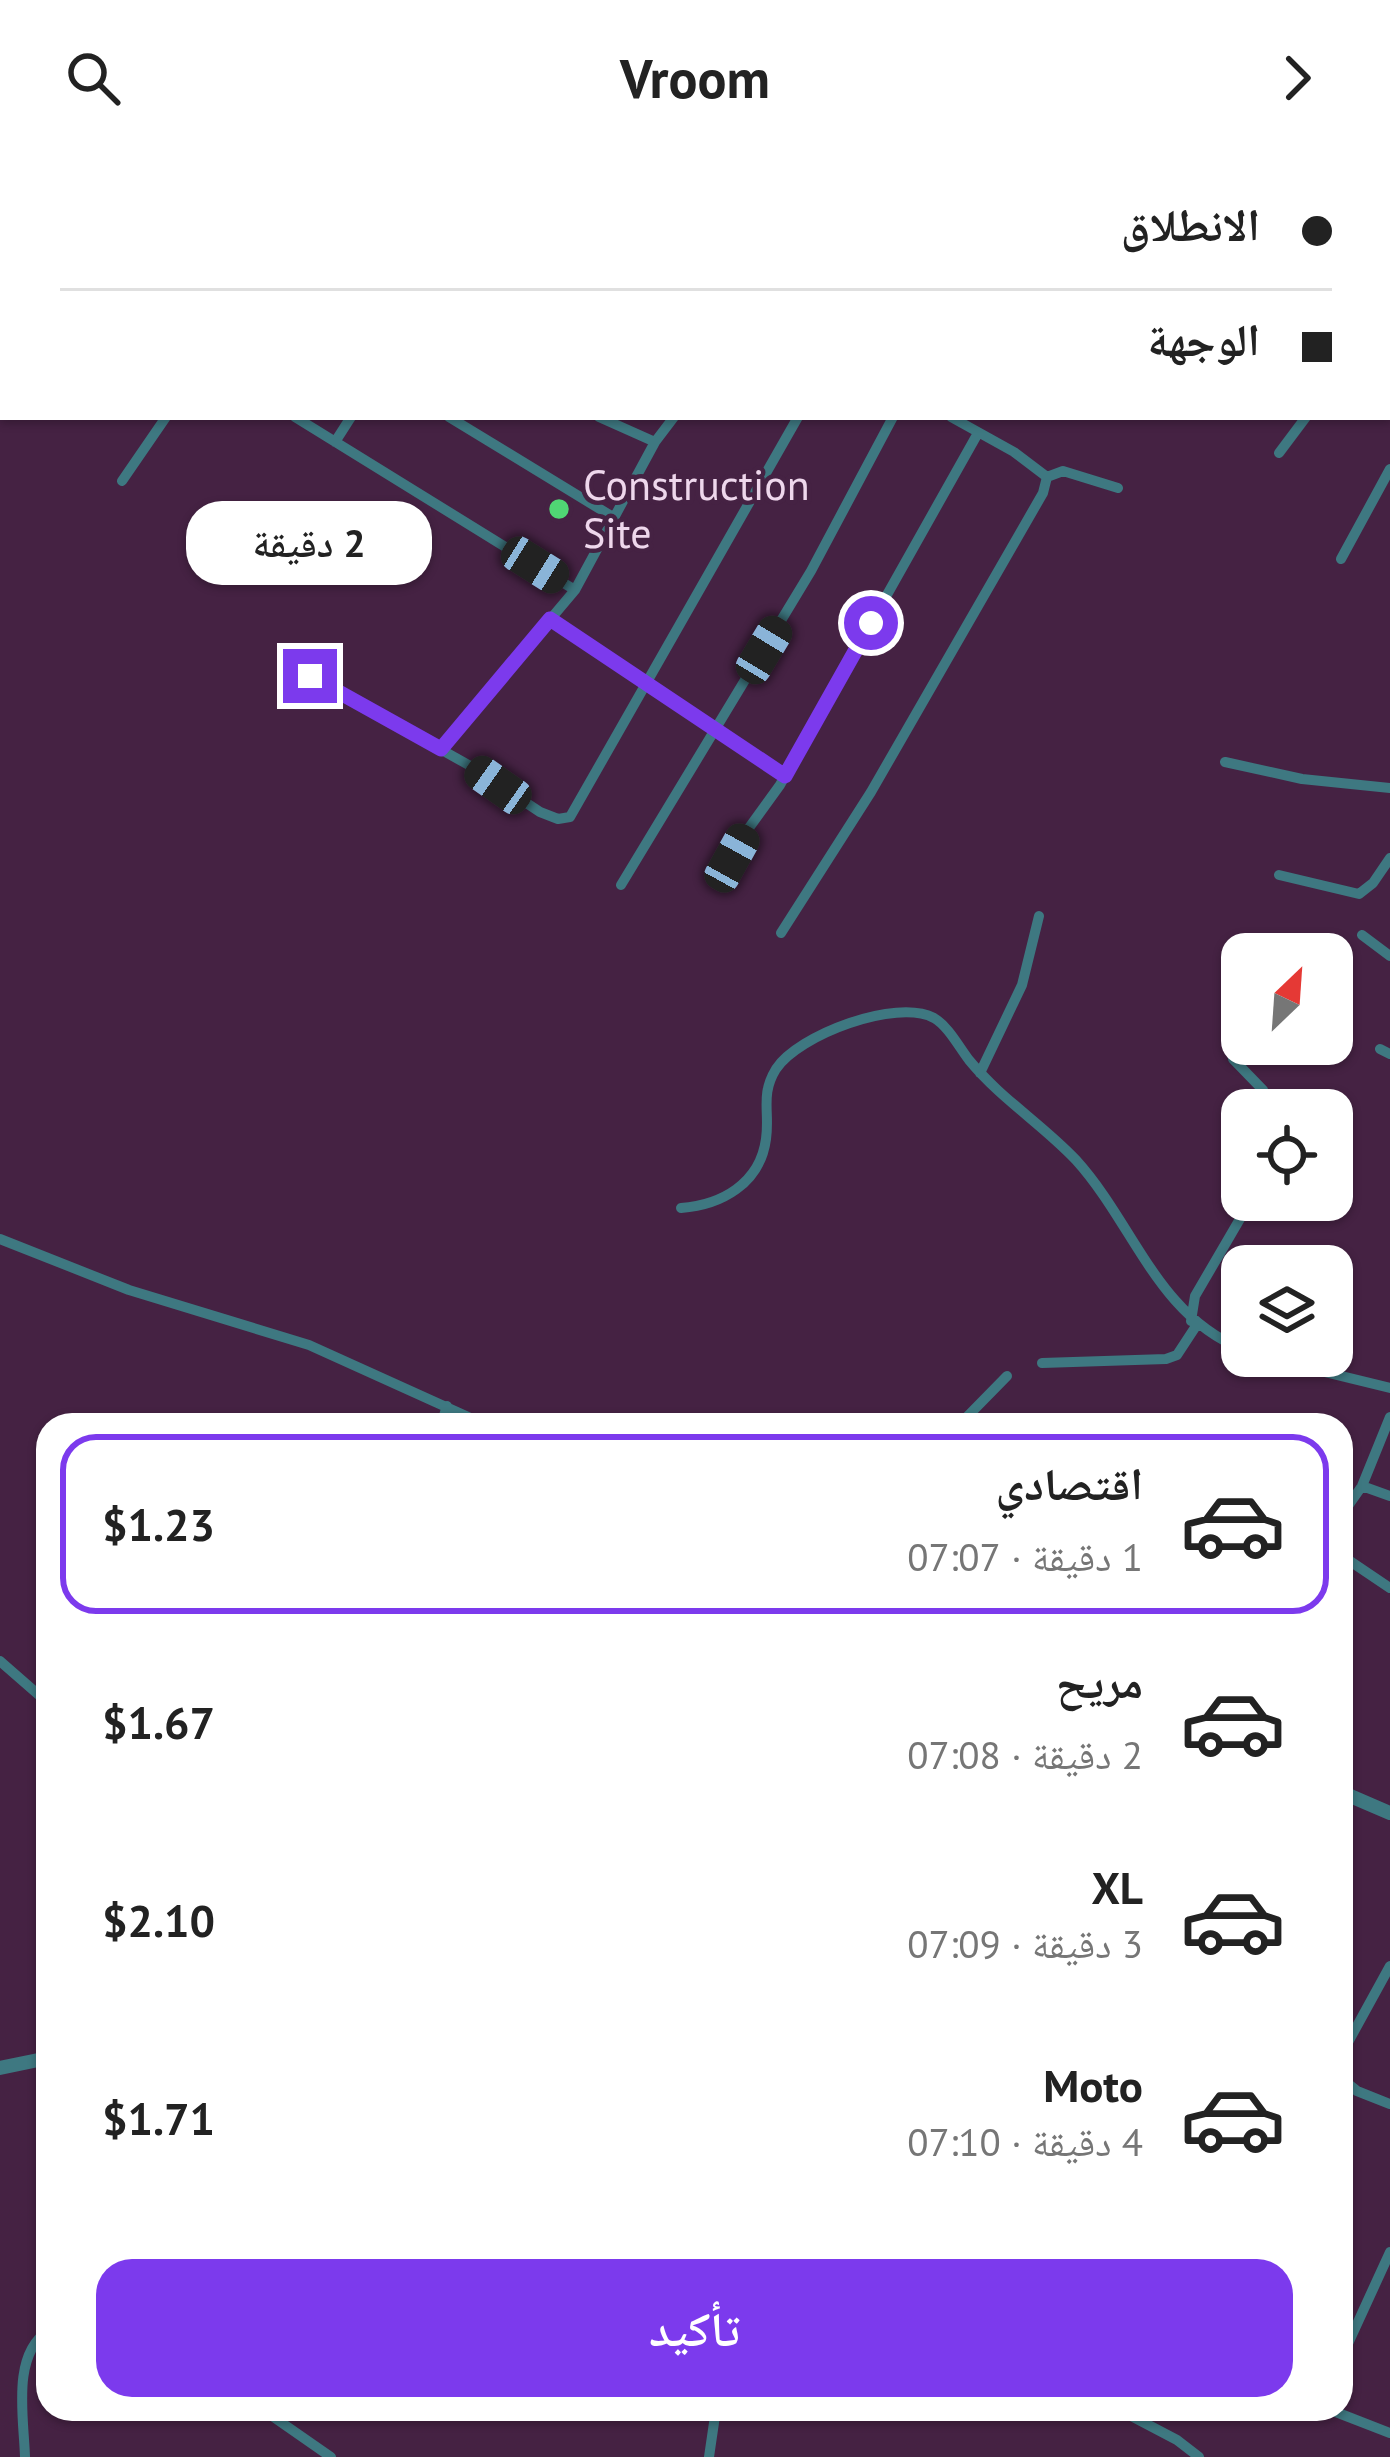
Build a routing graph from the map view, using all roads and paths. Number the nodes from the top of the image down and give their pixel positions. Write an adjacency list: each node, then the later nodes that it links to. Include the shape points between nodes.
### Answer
1 (164, 420): 17 (street)
2 (300, 420): 12 (street)
3 (349, 420): 12 (street)
4 (454, 420): 19 (street)
5 (605, 420): 13 (street)
6 (672, 420): 13 (street)
7 (796, 420): 24 (street)
8 (891, 420): 25 (street)
9 (956, 420): 11 (street)
10 (1304, 420): 14 (street)
11 (978, 433): 16 (street); 28 (street)
12 (335, 442): 21 (street)
13 (655, 442): 19 (street)
14 (1279, 453)
15 (1390, 470): 20 (street)
16 (1047, 477): 18 (street, via 1064,471); 35 (street, via 871,792)
17 (122, 481)
18 (1118, 488)
19 (613, 518): 21 (street)
20 (1341, 559)
21 (574, 590): 22 (street)
22 (550, 619): 24 (street); 26 (street)
23 (310, 676): 26 (street)
24 (648, 682): 25 (street); 26 (street, via 570,817 540,812)
25 (716, 730): 28 (street); 33 (street)
26 (441, 749)
27 (1226, 763): 29 (street)
28 (785, 776): 32 (street)
29 (1390, 788)
30 (1390, 857): 31 (street, via 1359,894)
31 (1279, 875)
32 (718, 884)
33 (621, 885)
34 (1039, 916): 39 (street, via 1022,986)
35 (781, 933)
36 (1362, 935): 37 (street)
37 (1390, 956)
38 (1239, 1065): 40 (street)
39 (980, 1073): 41 (street, via 941,1024 921,1014 880,1016 802,1042 772,1076 763,1102 766,1141 748,1179 723,1200); 44 (street, via 1079,1164)
40 (1262, 1089)
41 (681, 1208)
42 (1239, 1221): 44 (street, via 1195,1296)
43 (0, 1239): 50 (street, via 129,1290 309,1345)
44 (1194, 1323): 45 (street); 46 (street, via 1177,1355 1166,1359)
45 (1221, 1338)
46 (1042, 1363)
47 (1007, 1376): 53 (street)
48 (1345, 1377): 49 (street)
49 (1390, 1388)
50 (447, 1406): 51 (street); 52 (street)
51 (445, 1413)
52 (461, 1413)
53 (971, 1413)
54 (1390, 1418): 55 (street)
55 (1362, 1486): 56 (street); 57 (street)
56 (1390, 1496)
57 (1353, 1499)
58 (1353, 1563): 59 (street)
59 (1390, 1588)
60 (0, 1661): 61 (street)
61 (36, 1692)
62 (1353, 1797): 63 (street)
63 (1390, 1813)
64 (1390, 1966): 65 (street)
65 (1353, 2033)
66 (36, 2060): 67 (street)
67 (0, 2068)
68 (1353, 2087): 69 (street)
69 (1390, 2104)
70 (1388, 2262): 71 (street)
71 (1353, 2334)
72 (36, 2342): 78 (street, via 21,2402)
73 (1353, 2419): 77 (street)
74 (279, 2421): 79 (street)
75 (714, 2421): 80 (street)
76 (1141, 2421): 81 (street)
77 (1390, 2433)
78 (25, 2457)
79 (331, 2457)
80 (709, 2457)
81 (1199, 2457)

